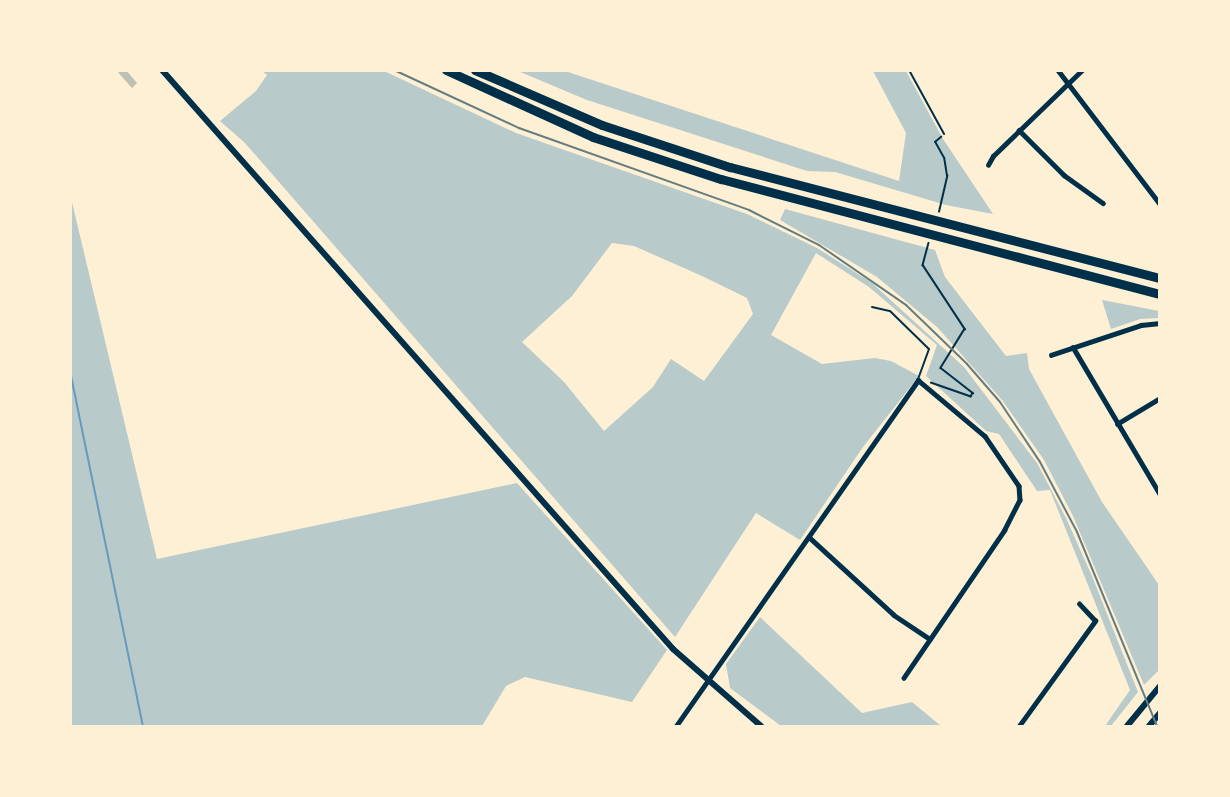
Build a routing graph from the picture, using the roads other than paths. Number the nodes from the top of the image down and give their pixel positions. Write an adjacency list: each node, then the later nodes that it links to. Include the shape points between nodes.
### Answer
1 (162, 70): 27 (street, via 666,641)
2 (446, 70): 14 (highway, via 593,137 721,179)
3 (475, 70): 13 (highway, via 602,125 730,167)
4 (909, 70): 9 (lane)
5 (1058, 70): 7 (street)
6 (1082, 70): 7 (street)
7 (1068, 83): 8 (street); 12 (street)
8 (1020, 130): 10 (street); 11 (street, via 1064,175)
9 (944, 134)
10 (988, 165)
11 (1103, 203)
12 (1160, 204)
13 (1160, 278)
14 (1160, 294)
15 (872, 307): 19 (lane, via 890,312 929,348)
16 (1160, 323): 17 (street, via 1141,325)
17 (1073, 347): 18 (street); 21 (street)
18 (1051, 355)
19 (918, 380): 23 (street); 25 (street, via 985,436 1019,486 1020,500 1005,530)
20 (1160, 398): 21 (street)
21 (1118, 424): 22 (street)
22 (1160, 494)
23 (809, 537): 25 (street, via 894,615); 27 (street)
24 (1080, 604): 32 (street, via 1095,621)
25 (930, 639): 26 (street)
26 (904, 678)
27 (708, 682): 30 (street); 31 (street)
28 (1160, 686): 33 (street)
29 (1160, 713): 34 (street)
30 (676, 726)
31 (761, 726)
32 (1019, 726)
33 (1128, 726)
34 (1149, 726)

